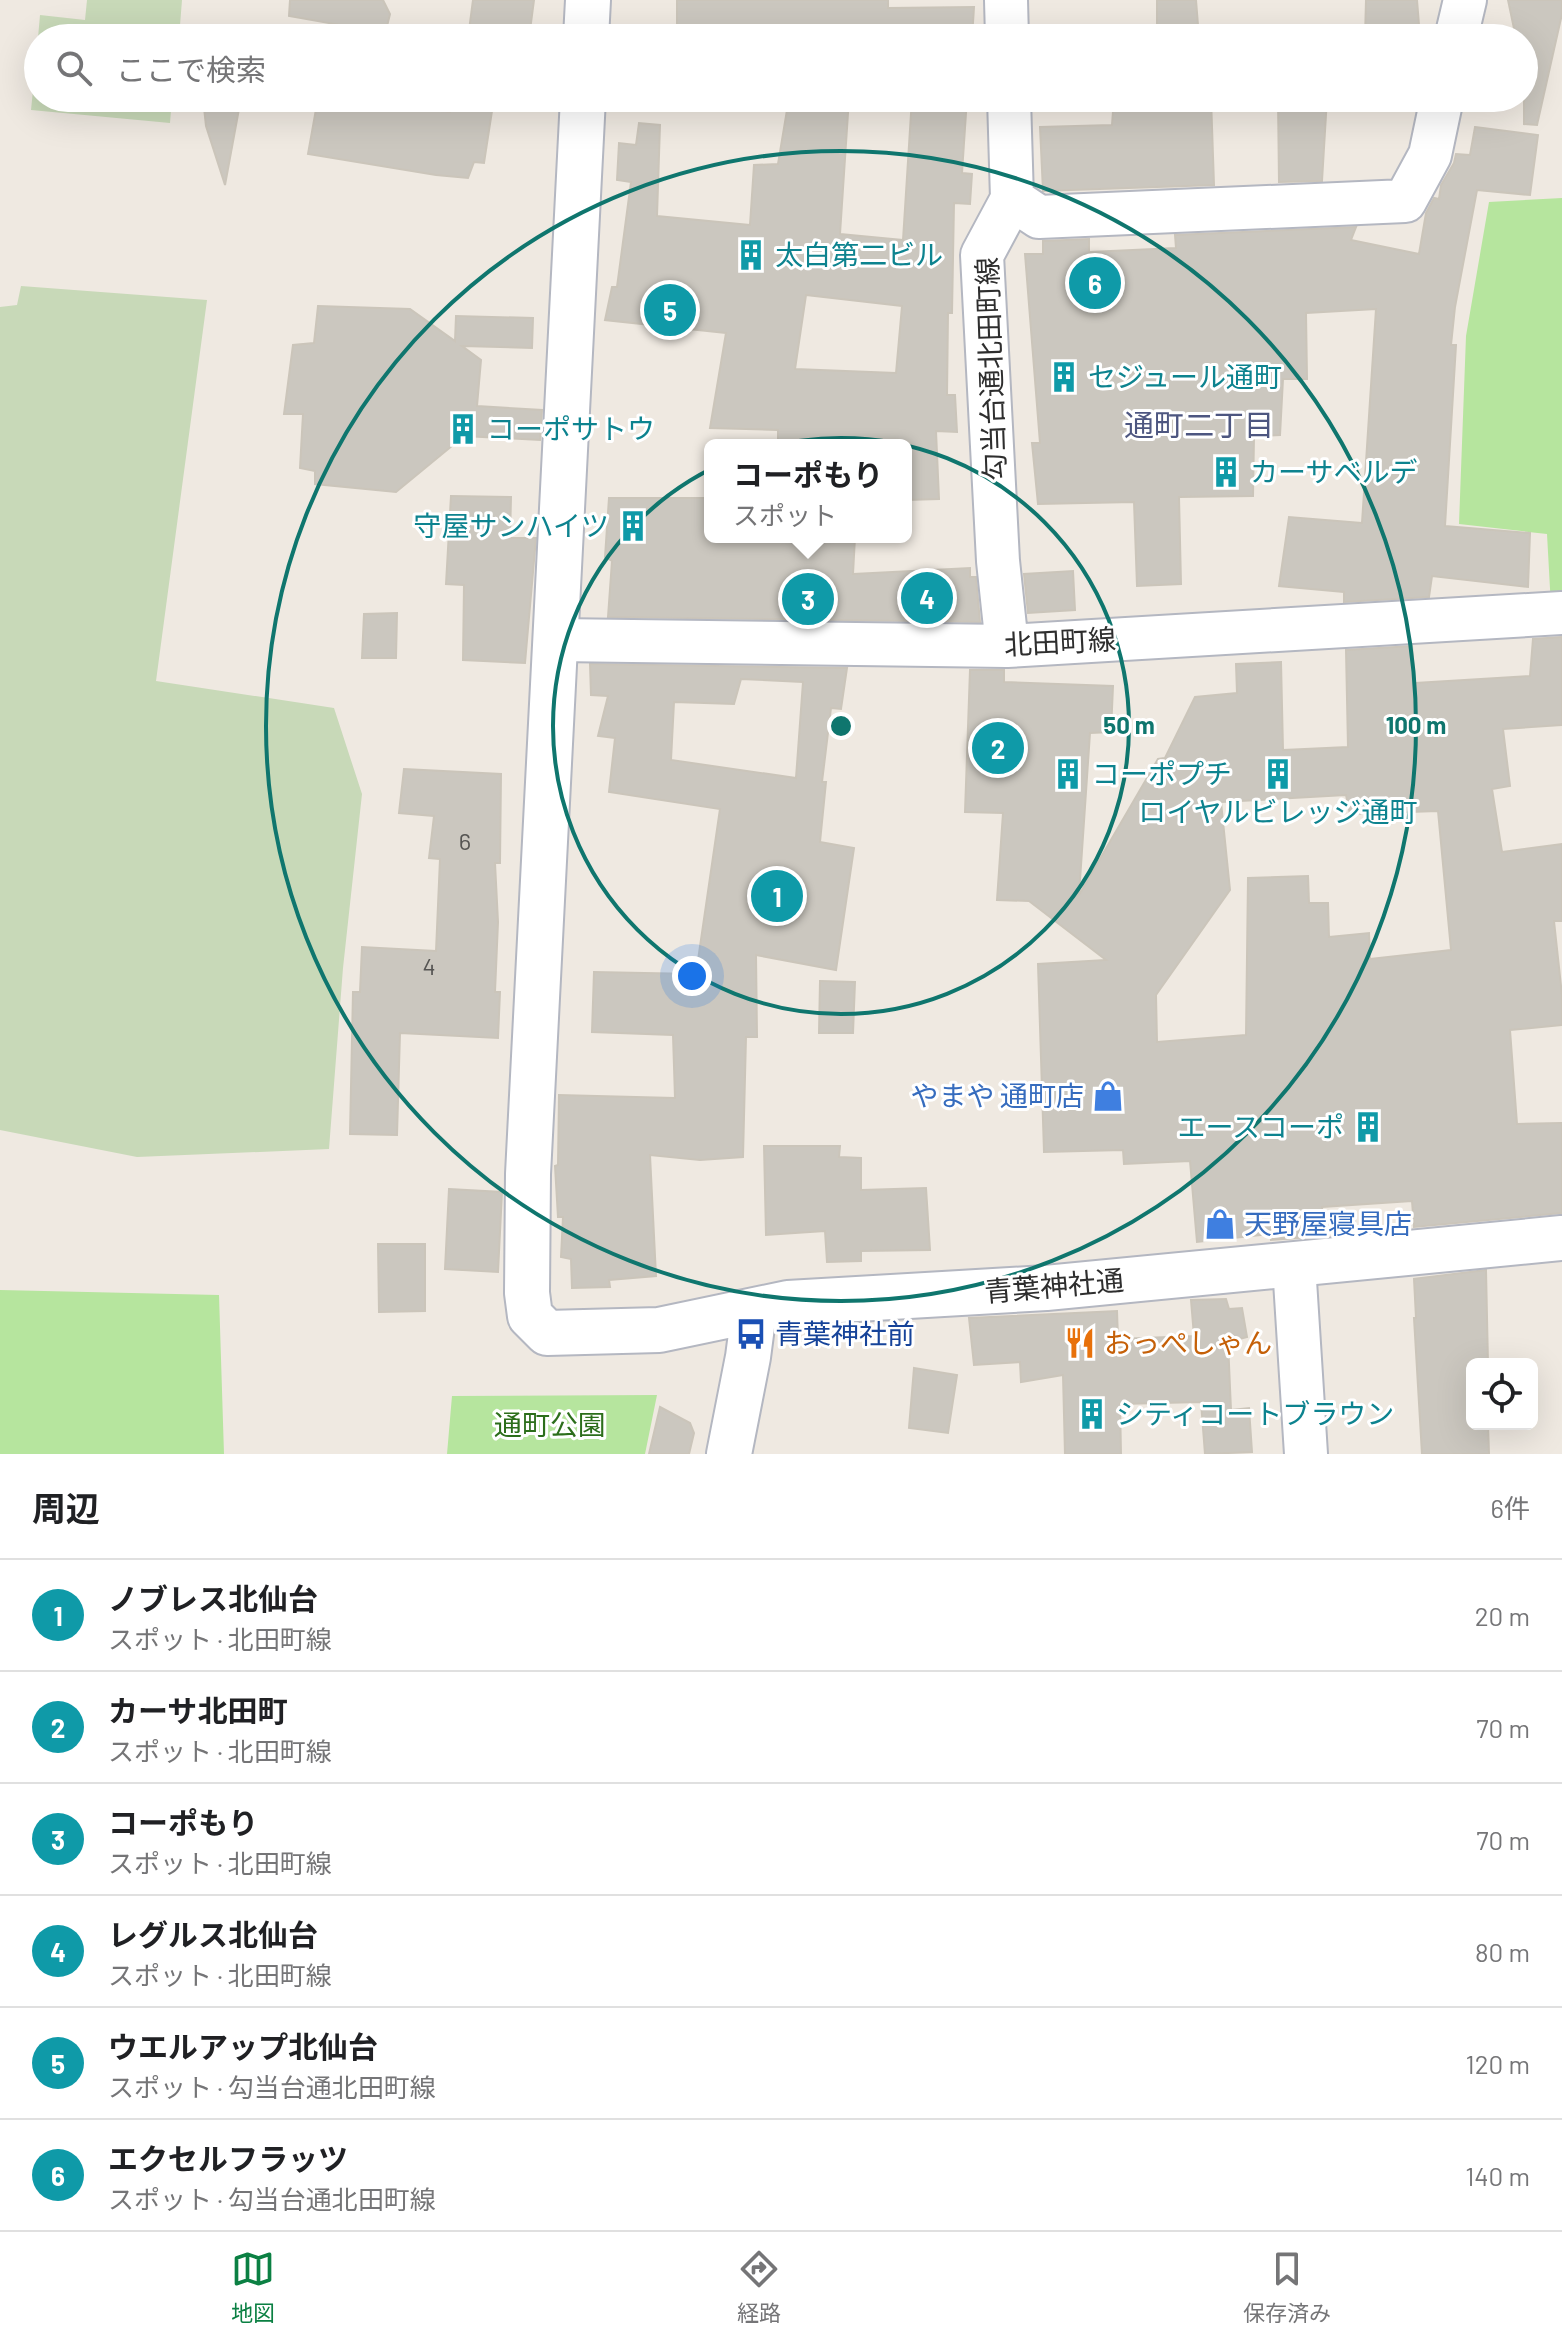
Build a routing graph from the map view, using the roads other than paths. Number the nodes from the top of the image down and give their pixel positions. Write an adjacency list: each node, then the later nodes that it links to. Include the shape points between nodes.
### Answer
1 (588, 0): 4 (street)
2 (1006, 0): 5 (street)
3 (1465, 0): 6 (street)
4 (587, 24)
5 (1007, 24)
6 (1459, 24)
7 (582, 112): 12 (street)
8 (1009, 112): 10 (street, 勾当台通北田町線)
9 (1439, 112): 10 (street, via 1430,155 1405,201 1039,217)
10 (1012, 199): 13 (street, 勾当台通北田町線, via 982,255)
11 (1562, 613): 13 (street, 北田町線)
12 (557, 640): 13 (street, 北田町線); 16 (street, 青葉神社通, via 528,1174 530,1316 547,1333 659,1330)
13 (1007, 646)
14 (1562, 1238): 15 (street, 青葉神社通)
15 (1294, 1265): 16 (street, 青葉神社通, via 1046,1288 788,1303); 18 (street)
16 (754, 1311): 17 (street)
17 (729, 1454)
18 (1306, 1454)

